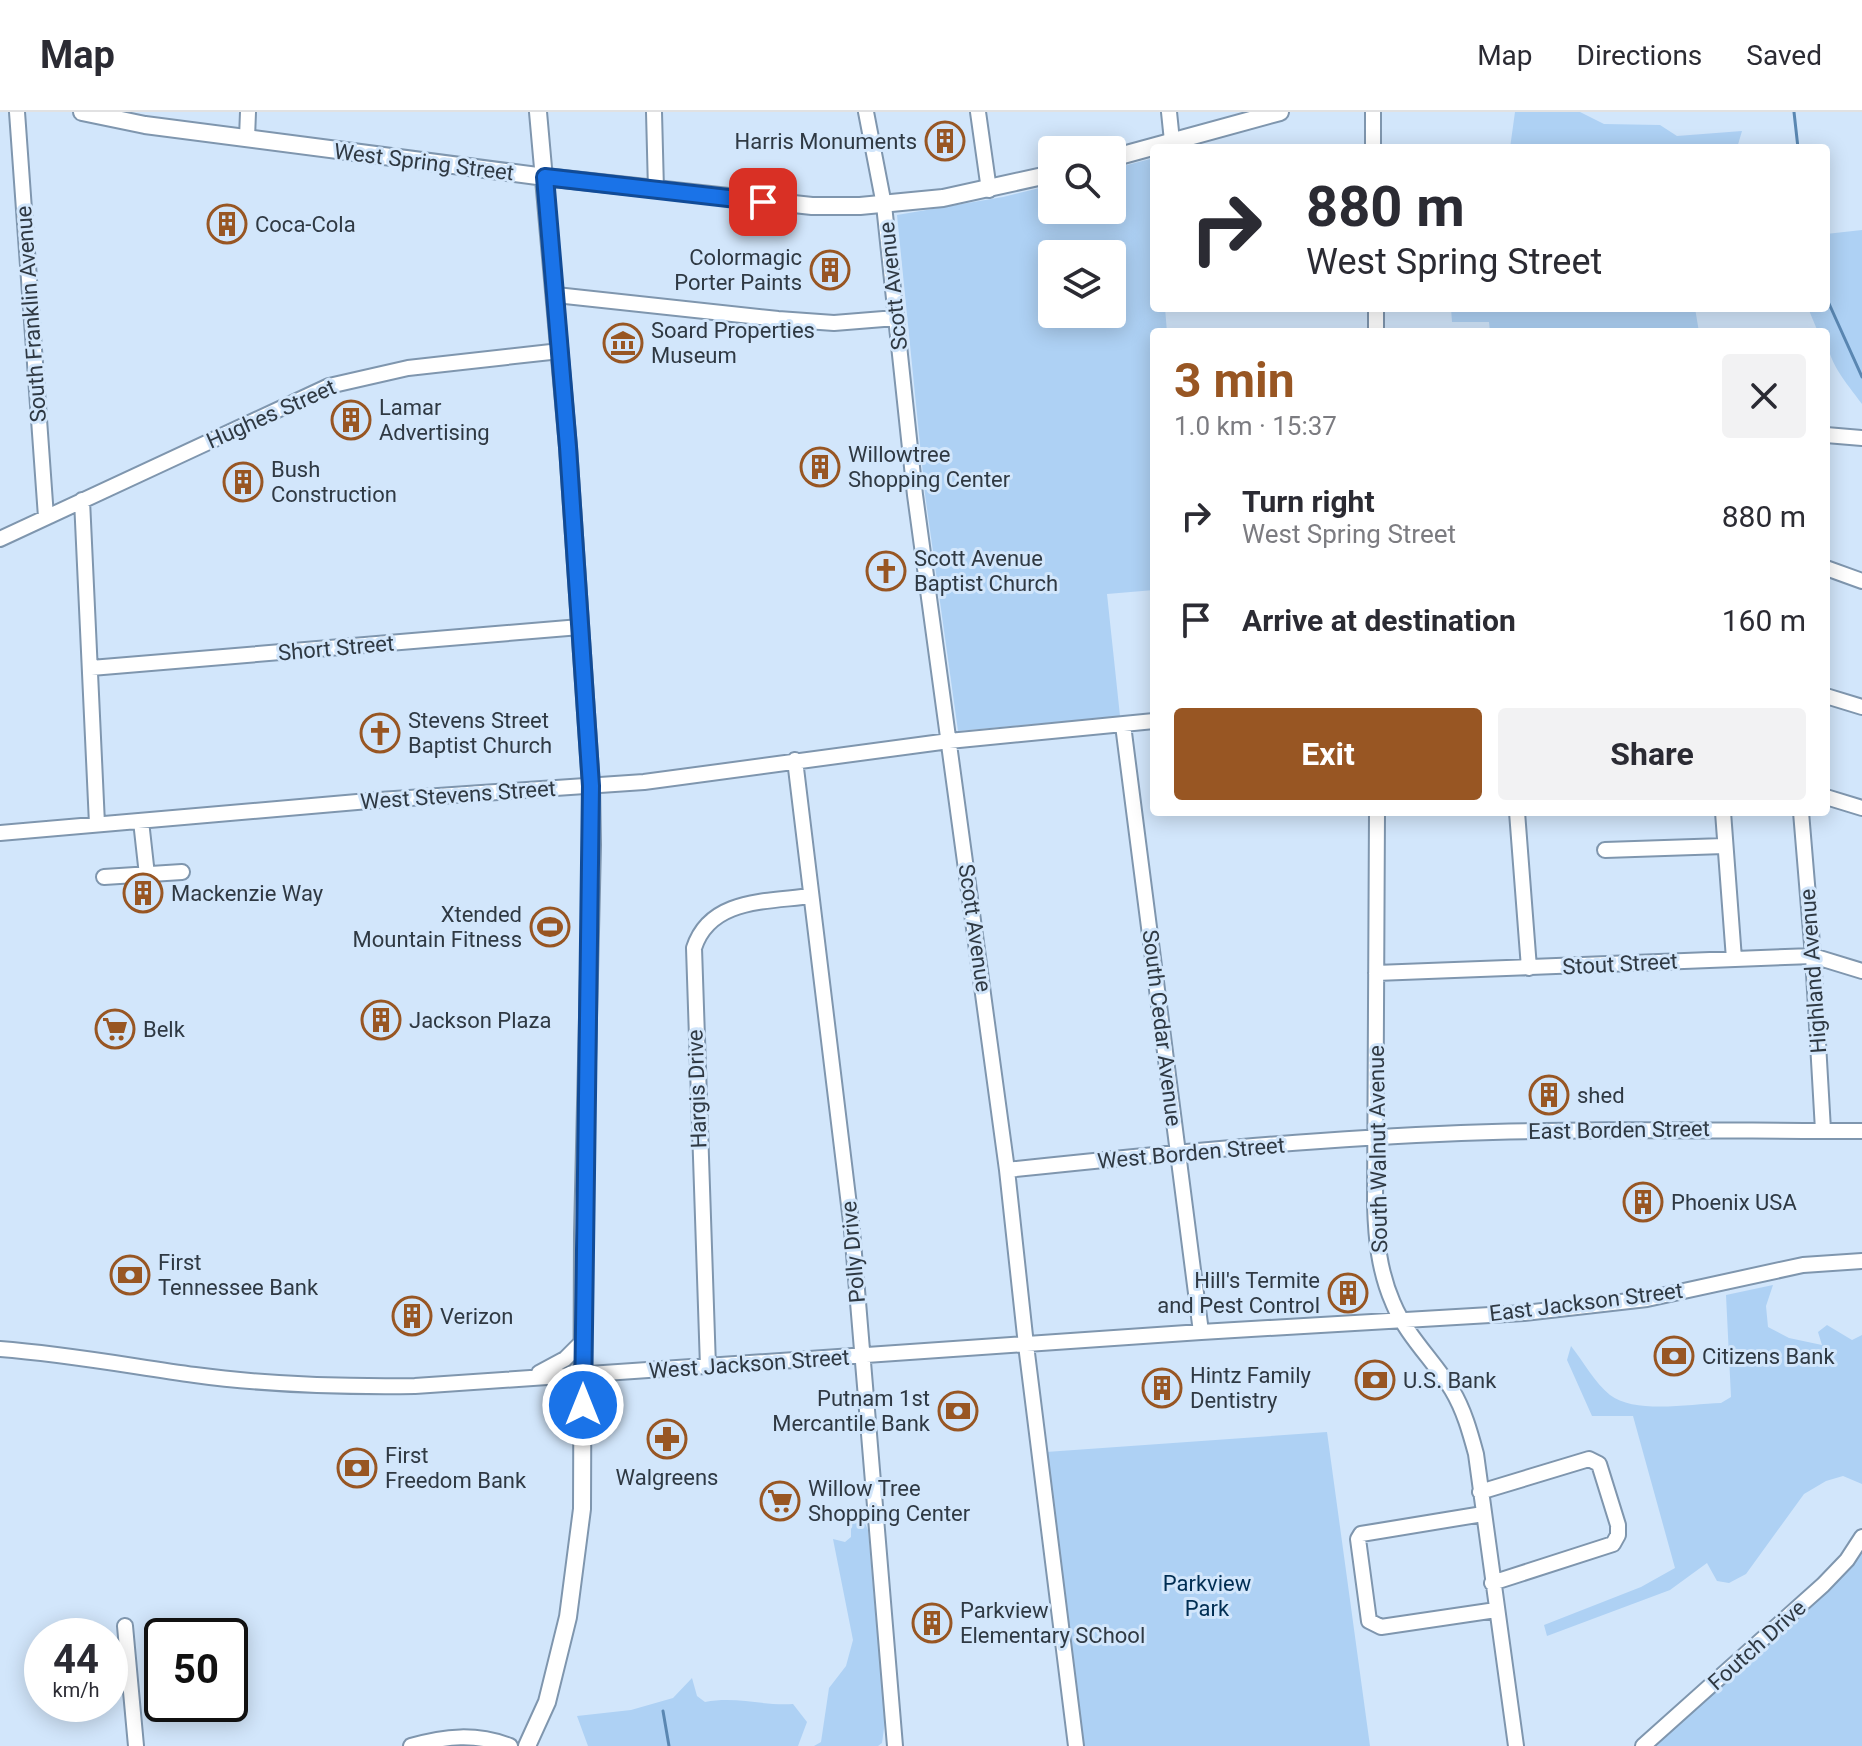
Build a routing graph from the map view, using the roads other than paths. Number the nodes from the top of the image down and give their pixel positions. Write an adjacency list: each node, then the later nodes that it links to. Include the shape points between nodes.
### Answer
1 (17, 112): 28 (street, South Franklin Avenue)
2 (82, 112): 11 (main road, West Spring Street, via 138,125)
3 (248, 112): 11 (street)
4 (538, 112): 17 (main road)
5 (654, 112): 19 (street)
6 (866, 112): 21 (street, Scott Avenue)
7 (978, 112): 20 (street)
8 (1169, 112): 12 (street)
9 (1373, 112): 14 (street)
10 (1270, 113): 12 (main road)
11 (247, 138): 17 (main road, West Spring Street)
12 (1172, 141): 13 (main road)
13 (1161, 144)
14 (1373, 144)
15 (1150, 147): 16 (main road)
16 (1126, 154)
17 (545, 177): 19 (main road, West Spring Street); 22 (main road)
18 (1038, 178): 20 (main road, West Spring Street)
19 (656, 190): 21 (main road, West Spring Street, via 802,205)
20 (989, 190): 21 (main road, West Spring Street)
21 (884, 205): 23 (street, Scott Avenue)
22 (556, 295): 23 (street, via 771,319 834,323); 24 (main road)
23 (896, 318): 38 (street, Scott Avenue)
24 (560, 351): 27 (street, Hughes Street, via 408,368 329,386); 32 (main road)
25 (1830, 435): 26 (street)
26 (1862, 438)
27 (82, 500): 28 (street, Hughes Street); 33 (street)
28 (46, 517): 29 (street, Hughes Street)
29 (0, 539)
30 (1830, 569): 31 (street)
31 (1862, 581)
32 (580, 627): 33 (street, Short Street); 40 (main road)
33 (91, 668): 48 (street)
34 (1830, 697): 35 (street)
35 (1862, 707)
36 (1150, 722): 37 (street, West Stevens Street)
37 (1123, 725): 38 (street, West Stevens Street); 64 (street, South Cedar Avenue)
38 (949, 741): 39 (street, West Stevens Street); 65 (street, Scott Avenue)
39 (795, 760): 40 (street, West Stevens Street); 55 (street, Polly Drive)
40 (591, 786): 47 (street, West Stevens Street); 69 (main road)
41 (1830, 798): 42 (street)
42 (1862, 808)
43 (1377, 816): 60 (street, South Walnut Avenue)
44 (1517, 816): 58 (street)
45 (1723, 816): 50 (street)
46 (1801, 816): 56 (street, Highland Avenue)
47 (141, 821): 48 (street, West Stevens Street); 53 (street)
48 (97, 824): 49 (street, West Stevens Street)
49 (0, 833)
50 (1724, 846): 51 (street); 57 (street)
51 (1605, 850)
52 (182, 872): 53 (street)
53 (147, 875): 54 (street)
54 (104, 877)
55 (811, 896): 72 (street, Polly Drive); 73 (street, Hargis Drive, via 723,912 699,933 694,948)
56 (1813, 956): 57 (street, Stout Street); 59 (street, Stout Street); 61 (street, Highland Avenue)
57 (1734, 959): 58 (street, Stout Street)
58 (1529, 968): 60 (street, Stout Street)
59 (1862, 971)
60 (1376, 973): 63 (street, South Walnut Avenue)
61 (1823, 1130): 62 (street, East Borden Street); 63 (street, East Borden Street, via 1647,1128)
62 (1862, 1131)
63 (1376, 1137): 64 (street, West Borden Street); 67 (street, South Walnut Avenue, via 1379,1258)
64 (1179, 1152): 65 (street, West Borden Street); 68 (street, South Cedar Avenue)
65 (1007, 1170): 70 (street, Scott Avenue)
66 (1862, 1261): 67 (street, East Jackson Street, via 1803,1265 1647,1299)
67 (1404, 1322): 68 (street, West Jackson Street); 76 (street, South Walnut Avenue, via 1462,1409 1476,1454)
68 (1201, 1332): 70 (street, West Jackson Street)
69 (583, 1341): 74 (main road); 75 (street, via 553,1368)
70 (1026, 1345): 72 (street, West Jackson Street); 87 (street, Scott Avenue)
71 (0, 1349): 75 (street, West Jackson Street, via 266,1383 407,1386)
72 (862, 1355): 73 (street, West Jackson Street); 86 (street, Polly Drive)
73 (708, 1367): 74 (street, West Jackson Street)
74 (583, 1375): 75 (street, West Jackson Street); 85 (main road, via 579,1550 547,1702)
75 (522, 1379)
76 (1480, 1492): 77 (street, South Walnut Avenue); 79 (street, via 1589,1459 1599,1464 1618,1525 1613,1544)
77 (1483, 1514): 79 (street, South Walnut Avenue); 80 (street, via 1361,1534 1367,1607 1369,1621 1381,1627)
78 (1862, 1537): 89 (street, Foutch Drive, via 1823,1585)
79 (1492, 1583): 80 (street, South Walnut Avenue)
80 (1496, 1610): 88 (street, South Walnut Avenue)
81 (128, 1659): 82 (street)
82 (136, 1746)
83 (411, 1746): 84 (street, via 469,1736)
84 (510, 1746)
85 (527, 1746)
86 (895, 1746)
87 (1076, 1746)
88 (1516, 1746)
89 (1643, 1746)

